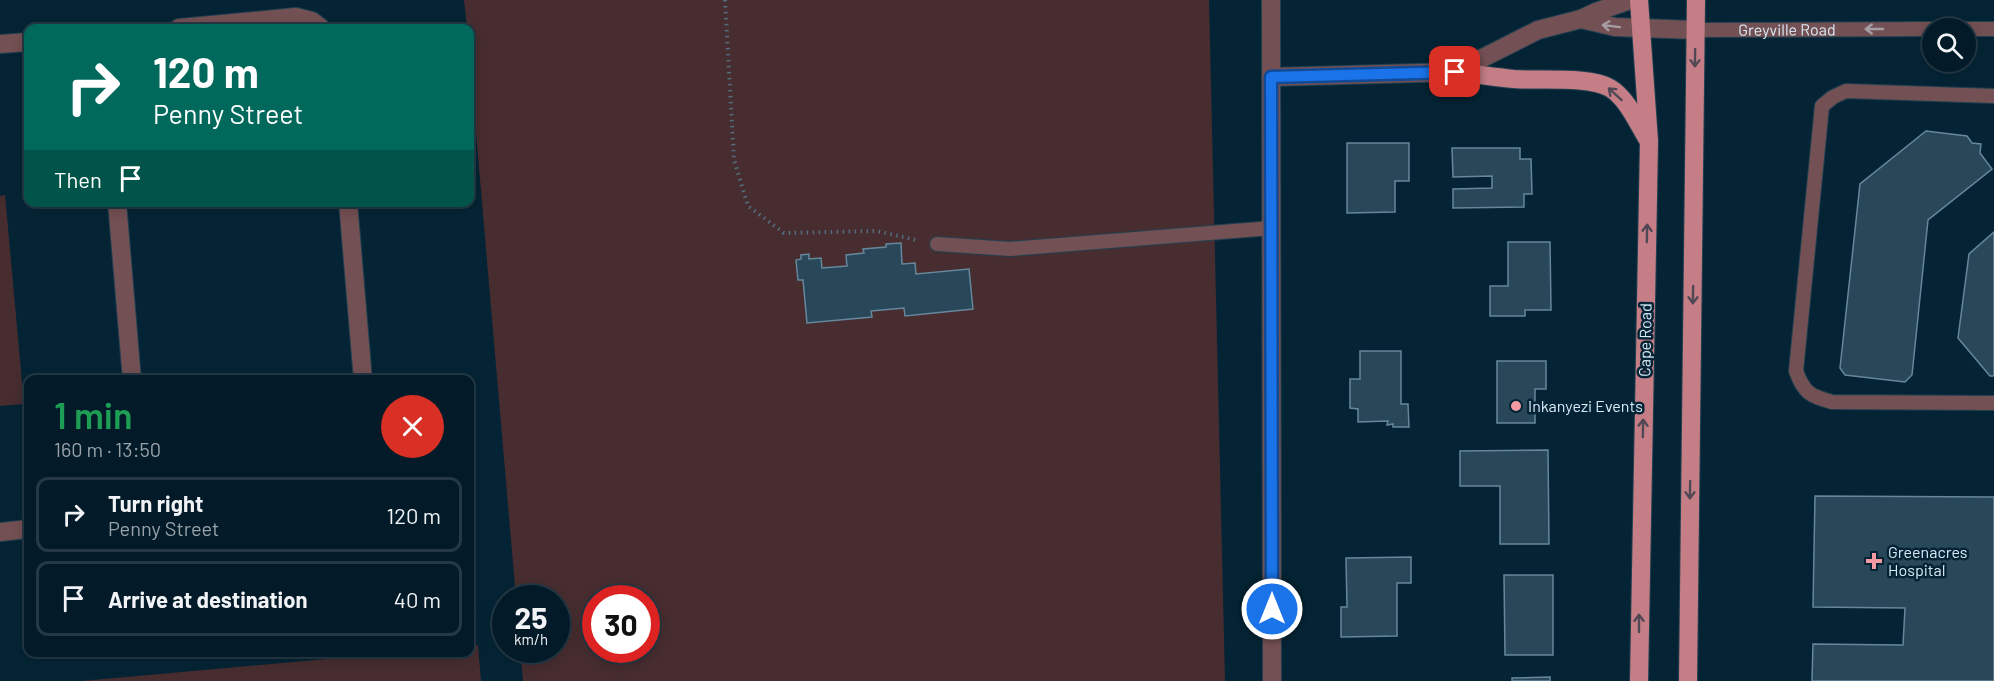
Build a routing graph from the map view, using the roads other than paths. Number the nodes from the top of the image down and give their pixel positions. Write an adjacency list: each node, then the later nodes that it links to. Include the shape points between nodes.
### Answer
1 (1271, 0): 16 (street)
2 (1630, 0): 5 (street)
3 (1639, 0): 8 (main road, Cape Road)
4 (1696, 0): 12 (main road)
5 (1581, 19): 8 (street, Greyville Road, one-way to 5); 15 (street, via 1538,30)
6 (222, 24): 7 (street, via 296,17)
7 (316, 24)
8 (1642, 28): 12 (street, Greyville Road); 18 (main road, Cape Road)
9 (1922, 29): 12 (lane, Greyville Road, one-way to 12)
10 (1976, 29): 11 (lane)
11 (1994, 29)
12 (1695, 30): 30 (main road, one-way to 30)
13 (24, 42): 14 (street)
14 (0, 44)
15 (1455, 72): 16 (street); 18 (main road, one-way to 15, via 1622,99 1600,84)
16 (1271, 77): 21 (street)
17 (1994, 96): 25 (lane, via 1846,91 1822,106 1796,371 1808,393 1832,402)
18 (1649, 141): 29 (main road, Cape Road, one-way to 18)
19 (117, 207): 23 (street)
20 (348, 207): 24 (street)
21 (1272, 228): 22 (lane, via 1010,249); 28 (street)
22 (937, 244)
23 (132, 375)
24 (363, 375)
25 (1994, 403)
26 (24, 529): 27 (street)
27 (0, 532)
28 (1272, 681)
29 (1639, 681)
30 (1688, 681)

